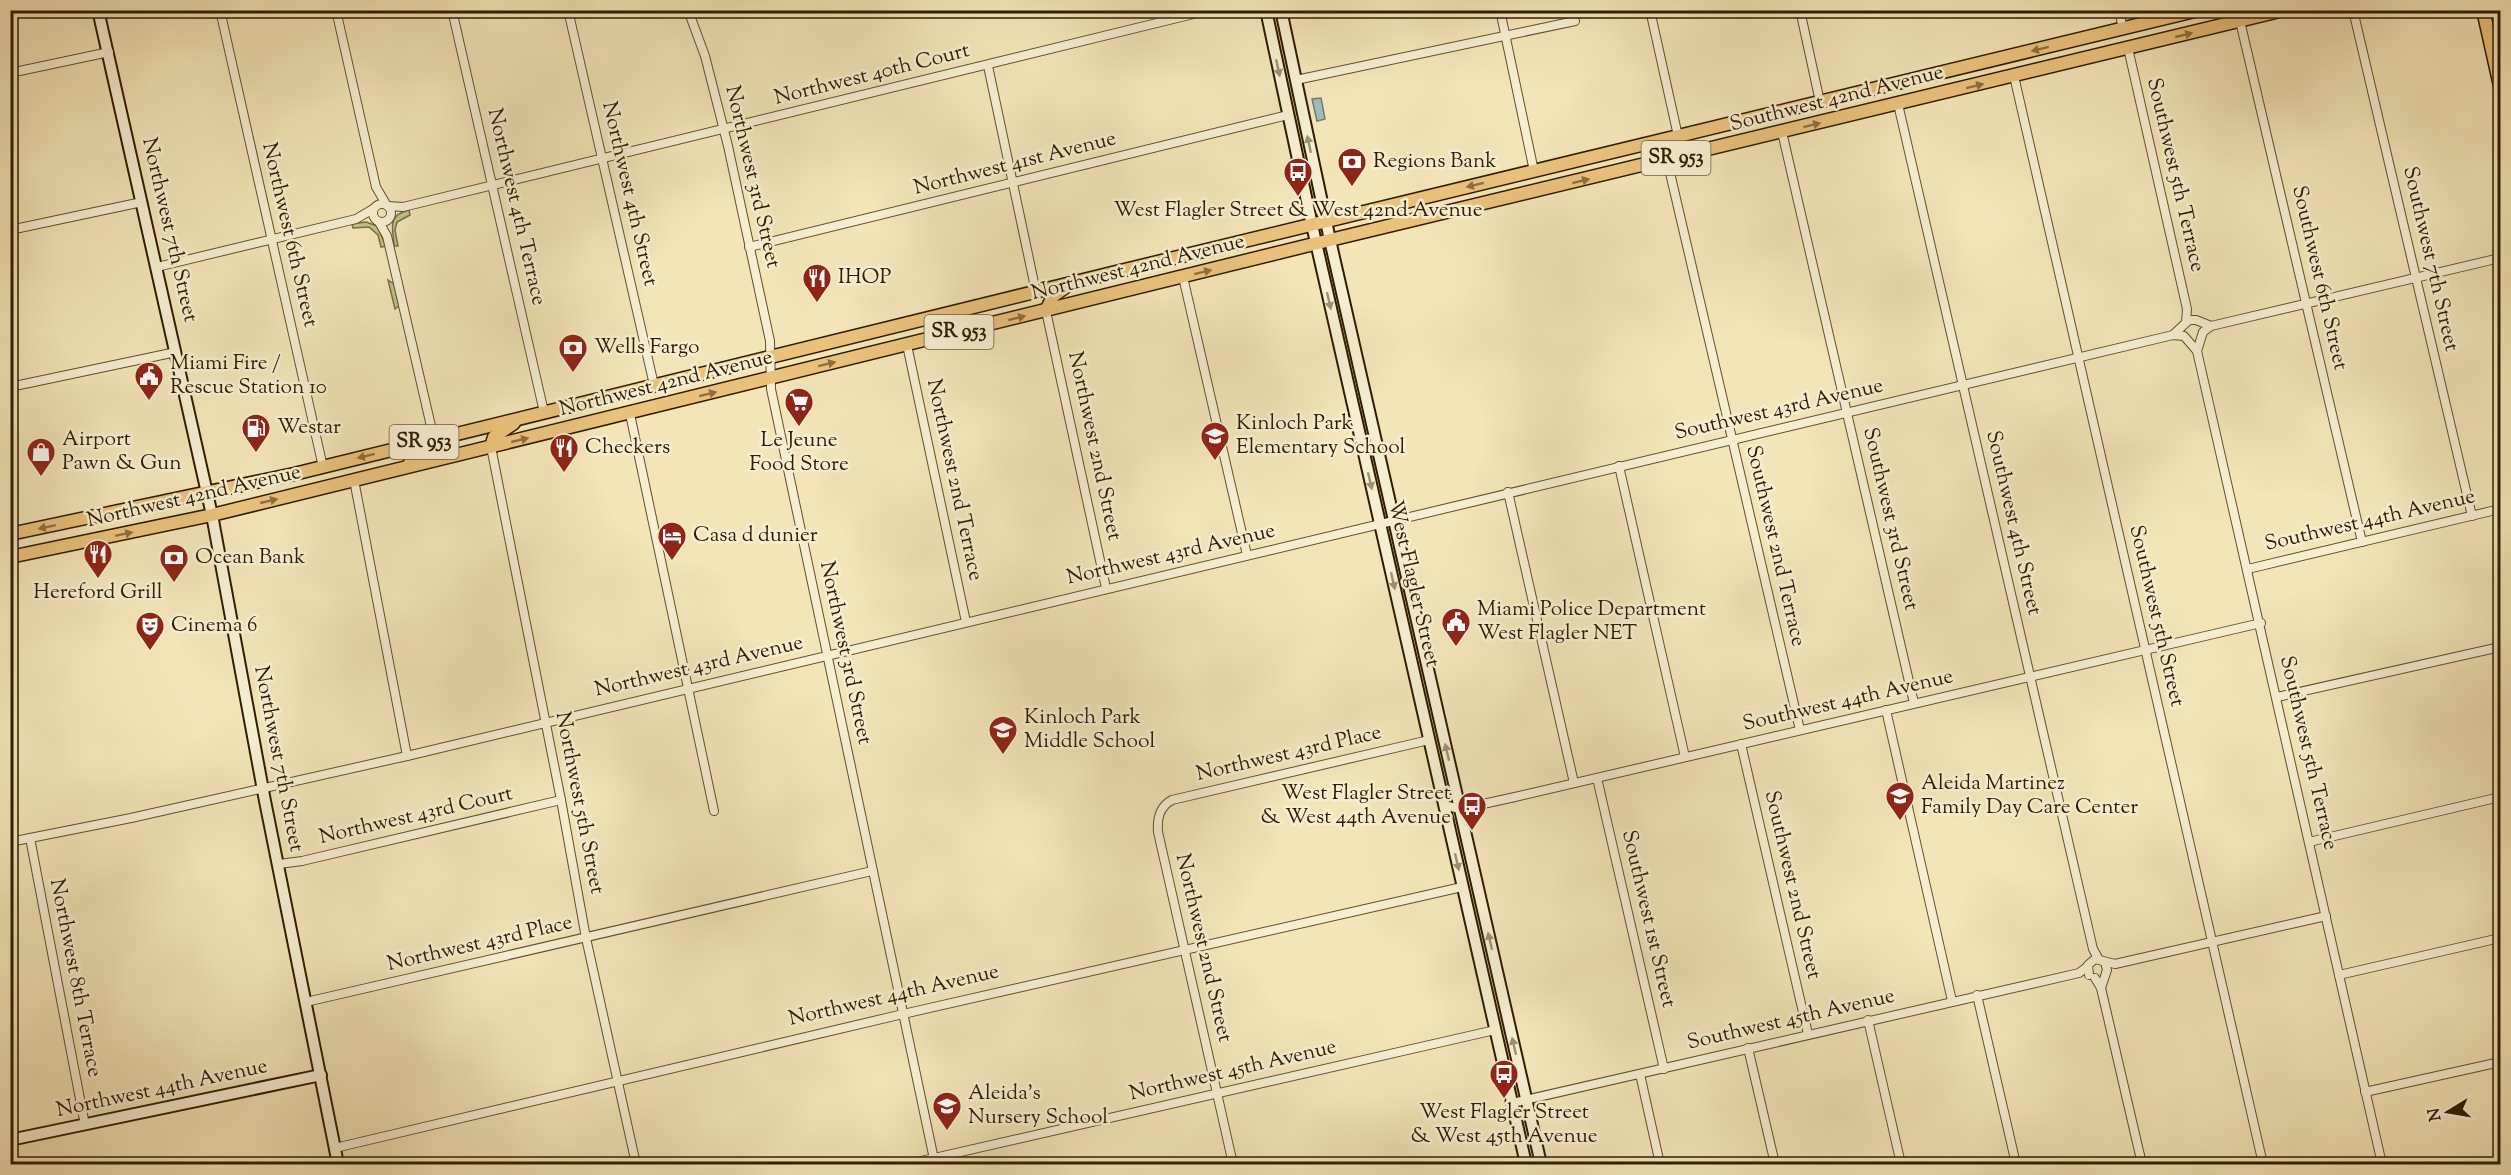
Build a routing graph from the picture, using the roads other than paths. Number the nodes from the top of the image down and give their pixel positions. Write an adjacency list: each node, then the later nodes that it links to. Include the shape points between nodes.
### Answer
1 (98, 10): 24 (main road, Northwest 7th Street)
2 (220, 10): 58 (street, Northwest 6th Street)
3 (336, 10): 44 (street)
4 (452, 10): 43 (street, Northwest 4th Terrace)
5 (568, 10): 38 (street, Northwest 4th Street)
6 (688, 10): 35 (street, Northwest 3rd Street)
7 (1210, 10): 25 (street, Northwest 40th Court)
8 (1266, 10): 34 (main road, West Flagler Street, one-way to 34)
9 (1281, 10): 29 (main road, West Flagler Street)
10 (1500, 10): 21 (street)
11 (1650, 10): 37 (street)
12 (1800, 10): 32 (street)
13 (2119, 10): 20 (street)
14 (2199, 10): 20 (main road, Southwest 42nd Avenue / SR 953)
15 (2284, 10): 19 (main road, Southwest 42nd Avenue / SR 953)
16 (2354, 10): 65 (street, Southwest 7th Street)
17 (2483, 10): 30 (main road)
18 (1575, 21): 21 (street)
19 (2240, 21): 23 (main road, Southwest 42nd Avenue / SR 953, one-way to 19); 68 (street, Southwest 6th Street)
20 (2123, 29): 22 (main road, Southwest 42nd Avenue / SR 953)
21 (1506, 35): 29 (street); 41 (street)
22 (2097, 35): 23 (main road, via 2122,42); 27 (main road, Southwest 42nd Avenue / SR 953, one-way to 27)
23 (2128, 48): 28 (main road, Southwest 42nd Avenue / SR 953); 69 (street, Southwest 5th Terrace)
24 (109, 52): 26 (street); 47 (main road, Northwest 7th Street)
25 (988, 66): 35 (street, Northwest 40th Court); 42 (street)
26 (10, 74)
27 (1936, 74): 31 (main road, via 1931,88); 32 (main road, Southwest 42nd Avenue / SR 953)
28 (2014, 76): 31 (main road, Southwest 42nd Avenue / SR 953, one-way to 28); 79 (street, Southwest 5th Street)
29 (1296, 80): 54 (main road, West Flagler Street, one-way to 29)
30 (2500, 86)
31 (1918, 99): 33 (main road, Southwest 42nd Avenue / SR 953)
32 (1820, 102): 37 (main road, Southwest 42nd Avenue / SR 953)
33 (1898, 104): 36 (main road, Southwest 42nd Avenue / SR 953, one-way to 33); 82 (street, Southwest 4th Street)
34 (1288, 116): 42 (street, Northwest 41st Avenue); 55 (main road, West Flagler Street)
35 (724, 129): 38 (street, Northwest 40th Court); 61 (street, Northwest 3rd Street)
36 (1782, 132): 39 (main road, Southwest 42nd Avenue / SR 953); 85 (street, Southwest 3rd Street)
37 (1681, 135): 39 (main road); 40 (main road, Southwest 42nd Avenue / SR 953)
38 (602, 159): 43 (street, Northwest 40th Court); 81 (street, Northwest 4th Street)
39 (1667, 160): 45 (main road, Southwest 42nd Avenue / SR 953, one-way to 39); 89 (street, Southwest 2nd Terrace)
40 (1573, 162): 41 (main road, Southwest 42nd Avenue / SR 953); 45 (main road, via 1547,178)
41 (1534, 171): 46 (main road, via 1529,184); 54 (main road, Southwest 42nd Avenue / SR 953, one-way to 54)
42 (1014, 183): 61 (street, Northwest 41st Avenue); 67 (street)
43 (492, 186): 49 (street, Northwest 40th Court); 84 (street, Northwest 4th Terrace)
44 (376, 187): 48 (street); 50 (street)
45 (1538, 191): 46 (main road, Southwest 42nd Avenue / SR 953)
46 (1504, 199): 59 (main road, Southwest 42nd Avenue / SR 953)
47 (142, 202): 56 (street); 63 (main road, Northwest 7th Street)
48 (387, 205): 49 (street, Northwest 40th Court); 50 (street, via 381,203); 51 (street)
49 (403, 207): 51 (street, Northwest 40th Court)
50 (374, 208): 52 (street); 53 (street)
51 (389, 217): 53 (street); 57 (street)
52 (356, 219): 53 (street); 58 (street)
53 (377, 221): 57 (street)
54 (1326, 222): 55 (main road, Northwest 42nd Avenue / SR 953); 59 (main road, West Flagler Street)
55 (1312, 225): 60 (main road, West Flagler Street); 66 (main road, Northwest 42nd Avenue / SR 953)
56 (10, 230)
57 (387, 236): 88 (street)
58 (272, 240): 63 (street); 92 (street, Northwest 6th Street)
59 (1330, 240): 60 (main road, Northwest 42nd Avenue / SR 953); 100 (main road, West Flagler Street)
60 (1316, 244): 64 (main road, Northwest 42nd Avenue / SR 953, one-way to 60); 101 (main road, West Flagler Street, one-way to 101)
61 (749, 247): 78 (street, Northwest 3rd Street)
62 (2500, 258): 65 (street, Southwest 43rd Avenue)
63 (156, 267): 77 (main road, Northwest 7th Street)
64 (1183, 277): 70 (main road, Northwest 42nd Avenue / SR 953); 104 (street)
65 (2416, 278): 68 (street, Southwest 43rd Avenue); 99 (street, Southwest 7th Street)
66 (1070, 283): 67 (main road, Northwest 42nd Avenue / SR 953); 70 (main road, via 1053,296)
67 (1036, 292): 78 (main road, Northwest 42nd Avenue / SR 953)
68 (2306, 304): 72 (street, Southwest 43rd Avenue); 103 (street, Southwest 6th Street)
69 (2187, 309): 71 (street, Southwest 5th Terrace); 73 (street, Southwest 5th Terrace)
70 (1046, 311): 75 (main road, Northwest 42nd Avenue / SR 953, one-way to 70); 107 (street, Northwest 2nd Street)
71 (2198, 321): 72 (street, Southwest 43rd Avenue); 73 (street, Southwest 43rd Avenue); 74 (street)
72 (2211, 326): 74 (street, Southwest 43rd Avenue)
73 (2185, 332): 74 (street, Southwest 43rd Avenue); 76 (street, Southwest 5th Terrace); 79 (street, Southwest 43rd Avenue)
74 (2202, 335): 76 (street, Southwest 5th Terrace)
75 (907, 345): 80 (main road, Northwest 42nd Avenue / SR 953, one-way to 75); 108 (street, Northwest 2nd Terrace)
76 (2197, 351): 106 (street, Southwest 5th Terrace)
77 (176, 352): 83 (street); 96 (main road, Northwest 7th Street)
78 (770, 356): 80 (street, Northwest 3rd Street); 81 (main road, Northwest 42nd Avenue / SR 953)
79 (2078, 358): 82 (street, Southwest 43rd Avenue); 111 (street, Southwest 5th Street)
80 (770, 378): 86 (main road, Northwest 42nd Avenue / SR 953, one-way to 80); 112 (street, Northwest 3rd Street)
81 (654, 385): 84 (main road, Northwest 42nd Avenue / SR 953)
82 (1962, 386): 85 (street, Southwest 43rd Avenue); 113 (street, Southwest 4th Street)
83 (10, 387)
84 (544, 412): 87 (main road, Northwest 42nd Avenue / SR 953)
85 (1848, 412): 89 (street, Southwest 43rd Avenue); 116 (street, Southwest 3rd Street)
86 (630, 414): 90 (main road, Northwest 42nd Avenue / SR 953, one-way to 86); 114 (street)
87 (525, 417): 88 (main road, Northwest 42nd Avenue / SR 953); 90 (main road, via 494,437)
88 (434, 439): 92 (main road, Northwest 42nd Avenue / SR 953, one-way to 92); 93 (main road, via 424,454)
89 (1732, 440): 91 (street, Southwest 43rd Avenue); 119 (street, Southwest 2nd Terrace)
90 (491, 447): 93 (main road, Northwest 42nd Avenue / SR 953); 118 (street, Northwest 5th Street)
91 (1619, 466): 95 (street, Southwest 43rd Avenue); 123 (street)
92 (323, 467): 96 (main road, Northwest 42nd Avenue / SR 953)
93 (402, 469): 94 (main road, Northwest 42nd Avenue / SR 953)
94 (354, 480): 98 (main road, Northwest 42nd Avenue / SR 953, one-way to 94); 122 (street)
95 (1508, 492): 100 (street, Southwest 43rd Avenue); 125 (street)
96 (207, 494): 98 (main road, Northwest 7th Street); 102 (main road, Northwest 42nd Avenue / SR 953, one-way to 102)
97 (2500, 509): 99 (street, Southwest 44th Avenue)
98 (212, 515): 105 (main road, Northwest 42nd Avenue / SR 953, one-way to 98); 126 (main road, Northwest 7th Street)
99 (2472, 516): 103 (street, Southwest 44th Avenue)
100 (1393, 520): 101 (street, Northwest 43rd Avenue); 130 (main road, West Flagler Street, one-way to 100)
101 (1380, 524): 104 (street, Northwest 43rd Avenue); 120 (main road, West Flagler Street, one-way to 120)
102 (10, 534)
103 (2362, 542): 106 (street, Southwest 44th Avenue)
104 (1247, 555): 107 (street, Northwest 43rd Avenue)
105 (10, 557)
106 (2248, 569): 109 (street, Southwest 5th Terrace)
107 (1106, 588): 108 (street, Northwest 43rd Avenue)
108 (966, 622): 112 (street, Northwest 43rd Avenue)
109 (2260, 623): 111 (street, Southwest 44th Avenue); 115 (street, Southwest 5th Terrace)
110 (2500, 647): 115 (street)
111 (2145, 650): 113 (street, Southwest 44th Avenue); 143 (street, Southwest 5th Street)
112 (827, 655): 114 (street, Northwest 43rd Avenue); 137 (street, Northwest 3rd Street)
113 (2030, 677): 116 (street, Southwest 44th Avenue); 146 (street, Southwest 4th Street)
114 (687, 688): 118 (street, Northwest 43rd Avenue); 132 (street)
115 (2277, 697): 135 (street, Southwest 5th Terrace)
116 (1914, 703): 117 (street, Southwest 44th Avenue)
117 (1886, 710): 119 (street, Southwest 44th Avenue); 151 (street)
118 (546, 722): 122 (street, Northwest 43rd Avenue); 128 (street, Northwest 5th Street)
119 (1800, 730): 121 (street, Southwest 44th Avenue)
120 (1429, 740): 129 (main road, West Flagler Street); 131 (street, Northwest 43rd Place, via 1172,800)
121 (1741, 744): 123 (street, Southwest 44th Avenue); 156 (street, Southwest 2nd Street)
122 (407, 756): 126 (street, Northwest 43rd Avenue)
123 (1685, 757): 124 (street, Southwest 44th Avenue)
124 (1597, 778): 125 (street, Southwest 44th Avenue); 159 (street, Southwest 1st Street)
125 (1574, 783): 130 (street, Southwest 44th Avenue)
126 (263, 789): 133 (street, Northwest 43rd Avenue); 136 (main road, Northwest 7th Street)
127 (2500, 797): 135 (street)
128 (561, 800): 136 (street, Northwest 43rd Court); 141 (street, Northwest 5th Street)
129 (1444, 805): 130 (street, Southwest 44th Avenue); 138 (main road, West Flagler Street, one-way to 138)
130 (1460, 809): 139 (main road, West Flagler Street)
131 (1161, 810): 144 (street, Northwest 2nd Street, via 1158,832)
132 (714, 811)
133 (30, 838): 134 (street, Northwest 43rd Avenue); 167 (street, Northwest 8th Terrace)
134 (10, 842)
135 (2309, 842): 140 (street, Southwest 5th Terrace)
136 (279, 864): 152 (main road, Northwest 7th Street)
137 (872, 871): 141 (street, Northwest 43rd Place); 153 (street, Northwest 3rd Street)
138 (1462, 887): 139 (main road); 144 (street, Northwest 44th Avenue); 155 (main road, West Flagler Street)
139 (1482, 906): 165 (main road, West Flagler Street, one-way to 139)
140 (2326, 916): 143 (street, Southwest 45th Avenue); 148 (street, Southwest 5th Terrace)
141 (586, 938): 152 (street, Northwest 43rd Place); 162 (street, Northwest 5th Street)
142 (2500, 938): 148 (street)
143 (2211, 942): 145 (street, Southwest 45th Avenue); 182 (street, Southwest 5th Street)
144 (1186, 949): 153 (street, Northwest 44th Avenue); 164 (street, Northwest 2nd Street)
145 (2115, 964): 146 (street, Southwest 45th Avenue); 147 (street, Southwest 45th Avenue)
146 (2094, 967): 147 (street); 147 (street); 149 (street, Southwest 4th Street); 150 (street, Southwest 45th Avenue)
147 (2105, 974): 149 (street, Southwest 4th Street)
148 (2339, 975): 163 (street, Southwest 5th Terrace)
149 (2101, 988): 181 (street, Southwest 4th Street)
150 (1977, 995): 151 (street, Southwest 45th Avenue); 180 (street)
151 (1952, 1001): 154 (street, Southwest 45th Avenue)
152 (306, 1002): 161 (main road, Northwest 7th Street)
153 (903, 1014): 162 (street, Northwest 44th Avenue); 170 (street, Northwest 3rd Street)
154 (1868, 1020): 156 (street, Southwest 45th Avenue); 179 (street)
155 (1495, 1030): 164 (street, Northwest 45th Avenue); 166 (main road, West Flagler Street)
156 (1808, 1034): 157 (street, Southwest 45th Avenue)
157 (1749, 1048): 159 (street, Southwest 45th Avenue); 178 (street)
158 (2500, 1062): 163 (street)
159 (1664, 1069): 160 (street, Southwest 45th Avenue)
160 (1640, 1074): 165 (street, Southwest 45th Avenue); 177 (street)
161 (321, 1075): 167 (main road, Northwest 44th Avenue); 169 (main road, Northwest 7th Street)
162 (619, 1082): 169 (street, Northwest 44th Avenue); 172 (street, Northwest 5th Street)
163 (2365, 1092): 183 (street, Southwest 5th Terrace)
164 (1218, 1093): 170 (street, Northwest 45th Avenue); 174 (street, Northwest 2nd Street)
165 (1526, 1100): 166 (street, Southwest 45th Avenue); 176 (main road, West Flagler Street)
166 (1512, 1103): 175 (main road, West Flagler Street)
167 (85, 1125): 168 (main road, Northwest 44th Avenue)
168 (10, 1140)
169 (335, 1148): 171 (main road, Northwest 7th Street)
170 (934, 1161): 173 (street, Northwest 45th Avenue)
171 (338, 1164)
172 (636, 1164)
173 (908, 1164)
174 (1233, 1164)
175 (1526, 1164)
176 (1541, 1164)
177 (1660, 1164)
178 (1775, 1164)
179 (1901, 1164)
180 (2016, 1164)
181 (2142, 1164)
182 (2263, 1164)
183 (2382, 1164)

